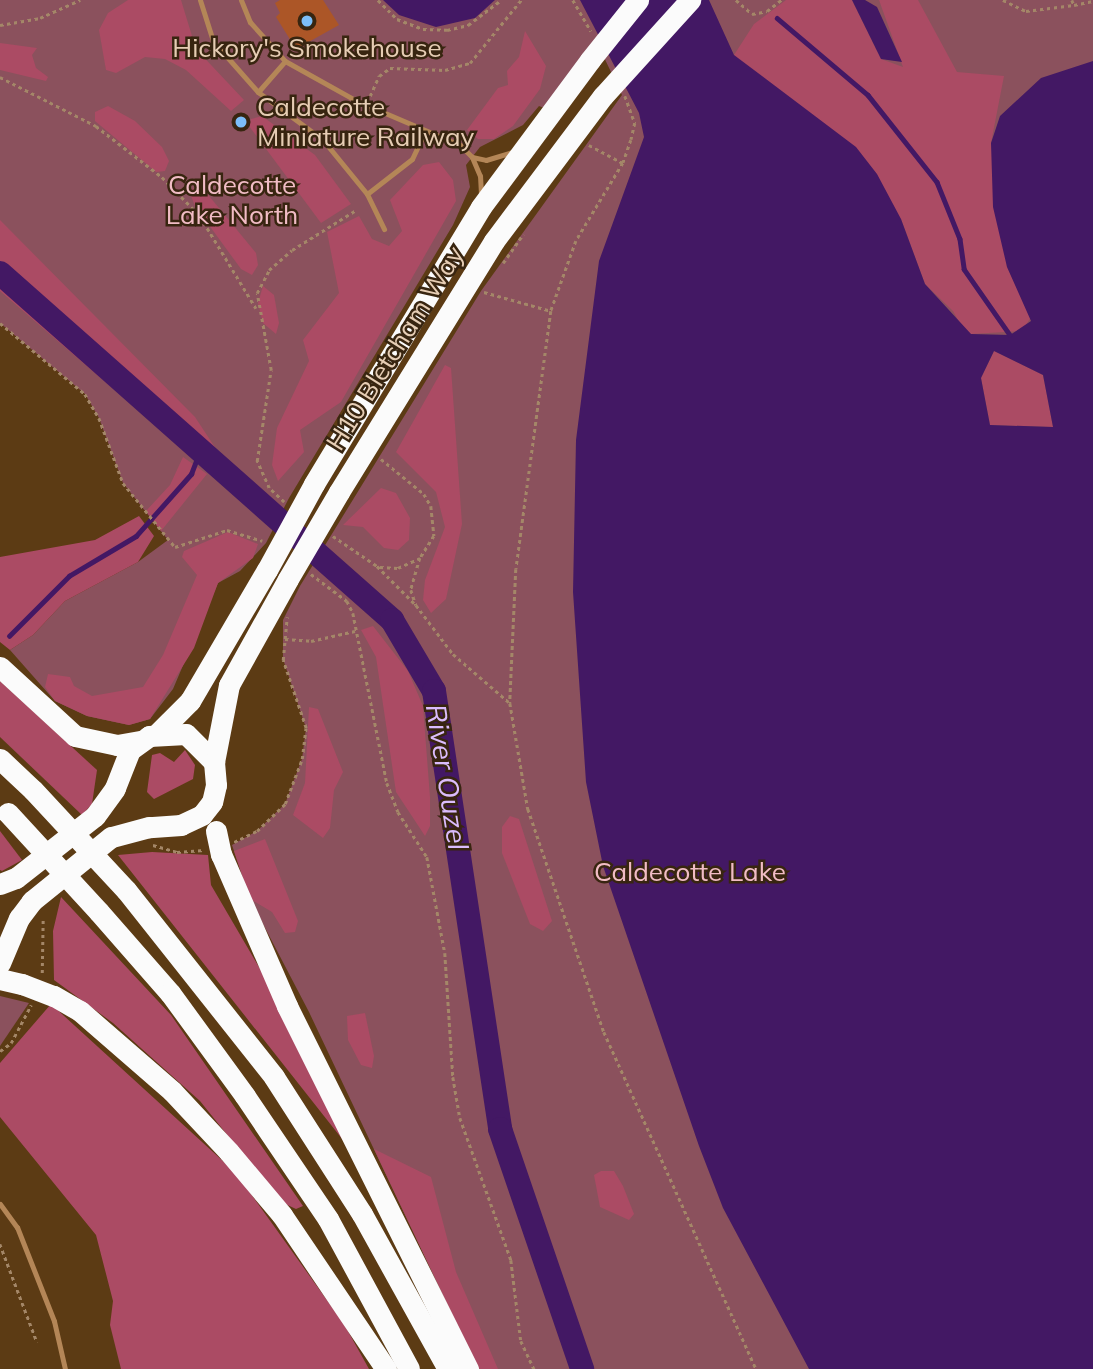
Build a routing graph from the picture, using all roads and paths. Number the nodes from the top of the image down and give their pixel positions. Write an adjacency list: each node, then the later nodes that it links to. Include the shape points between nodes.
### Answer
1 (80, 0): 16 (path, via 40,18)
2 (200, 0): 20 (lane, via 213,41)
3 (241, 0): 18 (lane, via 250,22)
4 (378, 0): 5 (path, via 397,19 423,29 447,30 468,25)
5 (501, 0)
6 (521, 0): 22 (path, via 470,62 445,70 390,68 379,76)
7 (573, 0): 17 (path)
8 (638, 0): 25 (highway, H10 Bletcham Way, bridge)
9 (690, 0): 21 (highway, H10 Bletcham Way, bridge)
10 (736, 0): 11 (path, via 752,14 767,11)
11 (781, 0)
12 (1003, 0): 15 (path, via 1026,11)
13 (1072, 0): 15 (path)
14 (1093, 1): 15 (path)
15 (1074, 5)
16 (0, 25)
17 (595, 38)
18 (285, 61): 20 (lane); 22 (lane)
19 (0, 77): 35 (path, via 96,126 162,177 200,216)
20 (258, 92): 28 (lane, via 323,140)
21 (612, 92): 27 (path, via 635,122); 51 (highway, H10 Bletcham Way, bridge, via 494,241 339,492 229,685)
22 (366, 104): 23 (lane)
23 (425, 131): 26 (lane, via 460,145); 28 (lane, via 412,159)
24 (592, 134): 27 (path, via 584,143)
25 (525, 147): 26 (lane, via 497,159); 29 (highway, H10 Bletcham Way)
26 (472, 157): 29 (lane, via 480,176)
27 (623, 163): 36 (path, via 576,241)
28 (367, 194): 31 (lane)
29 (481, 207): 49 (highway, H10 Bletcham Way, bridge, via 190,701)
30 (356, 210): 35 (path, via 269,270 257,293)
31 (384, 229)
32 (524, 231): 33 (path)
33 (495, 272)
34 (488, 281): 36 (path, via 481,291)
35 (257, 311): 41 (path, via 271,370 257,461 269,488)
36 (551, 311): 48 (path, via 517,556)
37 (0, 323): 43 (path, via 85,394 123,483)
38 (388, 447): 39 (path)
39 (380, 459): 40 (path); 44 (path, via 416,486 431,506 434,536)
40 (373, 469)
41 (285, 504)
42 (328, 532): 45 (path)
43 (168, 540)
44 (420, 558): 45 (path, via 398,568); 46 (path, via 411,590)
45 (377, 566): 46 (path)
46 (416, 605): 48 (path, via 453,654)
47 (0, 667): 49 (highway, via 75,736 117,745)
48 (510, 703): 67 (path, via 528,809 604,1032)
49 (149, 737): 51 (highway, via 186,734); 55 (highway, H10 Bletcham Way, via 130,750 115,788 95,816 16,878)
50 (0, 759): 64 (highway, bridge, via 127,890 274,1077 362,1214)
51 (214, 762): 52 (highway, H10 Bletcham Way)
52 (212, 802): 56 (highway, via 192,822 111,837 32,901 19,918); 65 (highway, H10 Bletcham Way, bridge, via 221,854 287,1006)
53 (4, 809): 63 (highway, bridge, via 170,993 327,1219)
54 (238, 841): 66 (path, via 257,831 285,804 304,751 306,728 283,660 285,639 311,641 355,631 387,783 398,812 427,857 445,953 460,1118 510,1260 521,1341)
55 (0, 884)
56 (0, 963)
57 (0, 979): 62 (highway, bridge, via 54,996 144,1065 229,1152 282,1215)
58 (0, 1205): 61 (lane, via 17,1227 54,1321)
59 (0, 1244): 60 (path)
60 (37, 1342)
61 (65, 1369)
62 (386, 1369)
63 (409, 1369)
64 (448, 1369)
65 (468, 1369)
66 (534, 1369)
67 (757, 1369)

